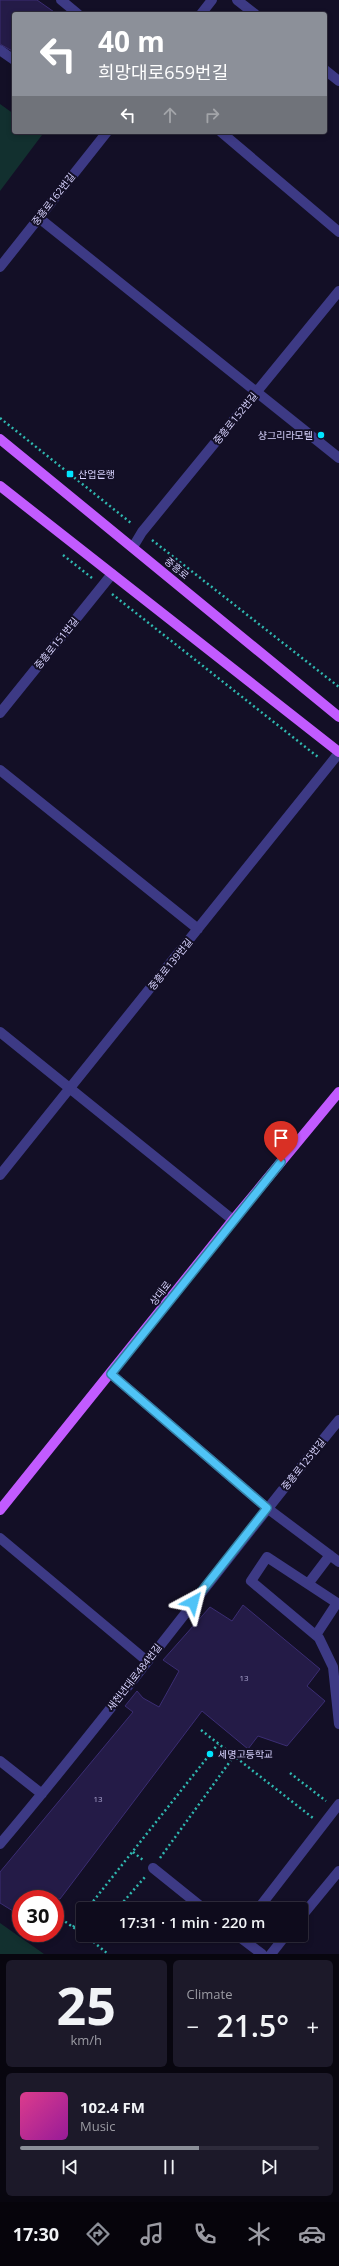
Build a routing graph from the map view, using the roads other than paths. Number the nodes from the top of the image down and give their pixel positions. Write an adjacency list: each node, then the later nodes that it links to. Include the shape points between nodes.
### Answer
1 (61, 0): 4 (street)
2 (212, 0): 5 (street)
3 (237, 0): 6 (street)
4 (76, 12)
5 (203, 12)
6 (252, 12)
7 (0, 50): 8 (street)
8 (12, 59)
9 (327, 72): 10 (street)
10 (339, 82)
11 (105, 134): 13 (street, 중흥로162번길)
12 (223, 134): 14 (street)
13 (39, 218): 15 (street, 중흥로162번길); 17 (street)
14 (339, 232)
15 (0, 267)
16 (339, 291): 17 (street, 중흥로152번길)
17 (256, 392): 19 (street); 21 (street, 중흥로152번길, via 142,532)
18 (0, 439): 21 (main road, 중흥로)
19 (339, 458)
20 (0, 486): 22 (main road)
21 (133, 547): 24 (main road, 중흥로)
22 (112, 574): 23 (street, 중흥로151번길); 25 (main road)
23 (0, 713)
24 (339, 717)
25 (339, 752): 27 (street, 중흥로139번길)
26 (0, 770): 27 (street)
27 (198, 929): 29 (street, 중흥로139번길)
28 (0, 1032): 29 (street)
29 (70, 1088): 31 (street, 중흥로139번길); 32 (street)
30 (339, 1092): 32 (main road, 상대로)
31 (0, 1175)
32 (233, 1220): 33 (main road, 상대로)
33 (111, 1374): 35 (street); 36 (main road, 상대로)
34 (339, 1420): 35 (street, 중흥로125번길)
35 (267, 1508): 38 (street); 42 (street, 새천년대로484번길)
36 (0, 1510)
37 (0, 1538): 42 (street)
38 (330, 1555): 39 (street); 40 (street)
39 (339, 1562)
40 (308, 1584): 41 (street, via 337,1603); 41 (street, via 267,1558 250,1581)
41 (316, 1635): 43 (street, via 333,1667)
42 (147, 1661): 45 (street, 새천년대로484번길)
43 (339, 1724)
44 (0, 1761): 45 (street)
45 (42, 1794): 47 (street, 새천년대로484번길)
46 (337, 1807): 51 (street)
47 (0, 1844)
48 (153, 1868): 50 (street)
49 (339, 1871): 52 (street)
50 (195, 1902)
51 (263, 1902)
52 (308, 1909)
53 (246, 1942): 55 (street)
54 (280, 1942): 56 (street)
55 (262, 1954)
56 (271, 1954)

